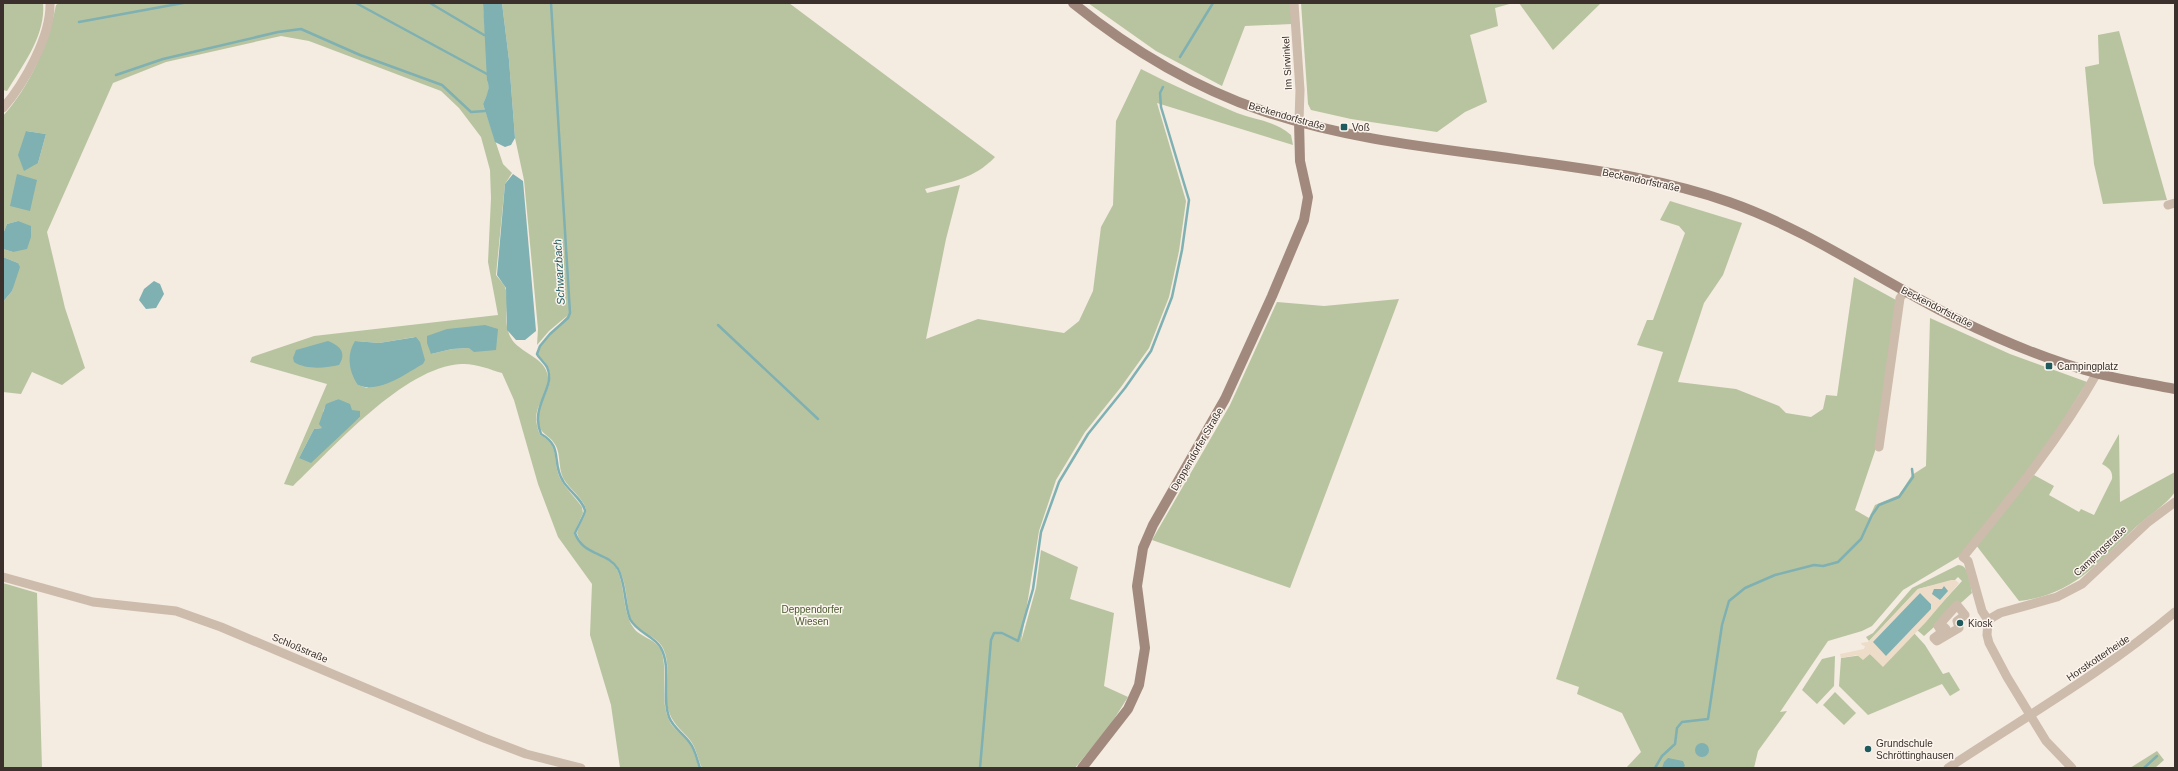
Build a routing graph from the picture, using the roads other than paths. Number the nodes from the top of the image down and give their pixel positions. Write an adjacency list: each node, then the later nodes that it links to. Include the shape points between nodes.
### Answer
1 (50, 3): 4 (street, via 47,27 41,43 23,81)
2 (1073, 3): 5 (street, Beckendorfstraße, via 1136,50 1200,85 1237,101)
3 (1294, 3): 5 (street, Im Sirwinkel, via 1300,90)
4 (3, 108)
5 (1299, 121): 6 (street, Beckendorfstraße, via 1344,132 1667,183 1775,219); 17 (street, Deppendorfer Straße, via 1300,161 1308,197 1304,220 1225,399 1153,525 1143,548 1137,586 1144,648 1139,685 1128,710)
6 (1905, 291): 7 (street, Beckendorfstraße, via 1957,319 2005,340); 9 (street, via 1900,298)
7 (2097, 373): 8 (street, Beckendorfstraße); 14 (street, via 2032,473 1963,556 1968,561 1982,610)
8 (2175, 389)
9 (1880, 446)
10 (2175, 502): 14 (street, Campingstraße, via 2147,523 2082,584 2056,597 2000,613)
11 (3, 577): 16 (street, Schloßstraße, via 92,602 176,611 221,627 484,738 526,754)
12 (1957, 604): 12 (street, via 1938,626 1940,629 1946,629 1934,638 1937,642 1959,628 1957,620 1965,615)
13 (2175, 612): 15 (street, Horstkotterheide, via 2138,644)
14 (1988, 620): 15 (street, via 1989,643)
15 (2030, 717): 18 (street, Horstkotterheide); 19 (street, via 2055,752)
16 (581, 768)
17 (1082, 768)
18 (1948, 768)
19 (2072, 768)

